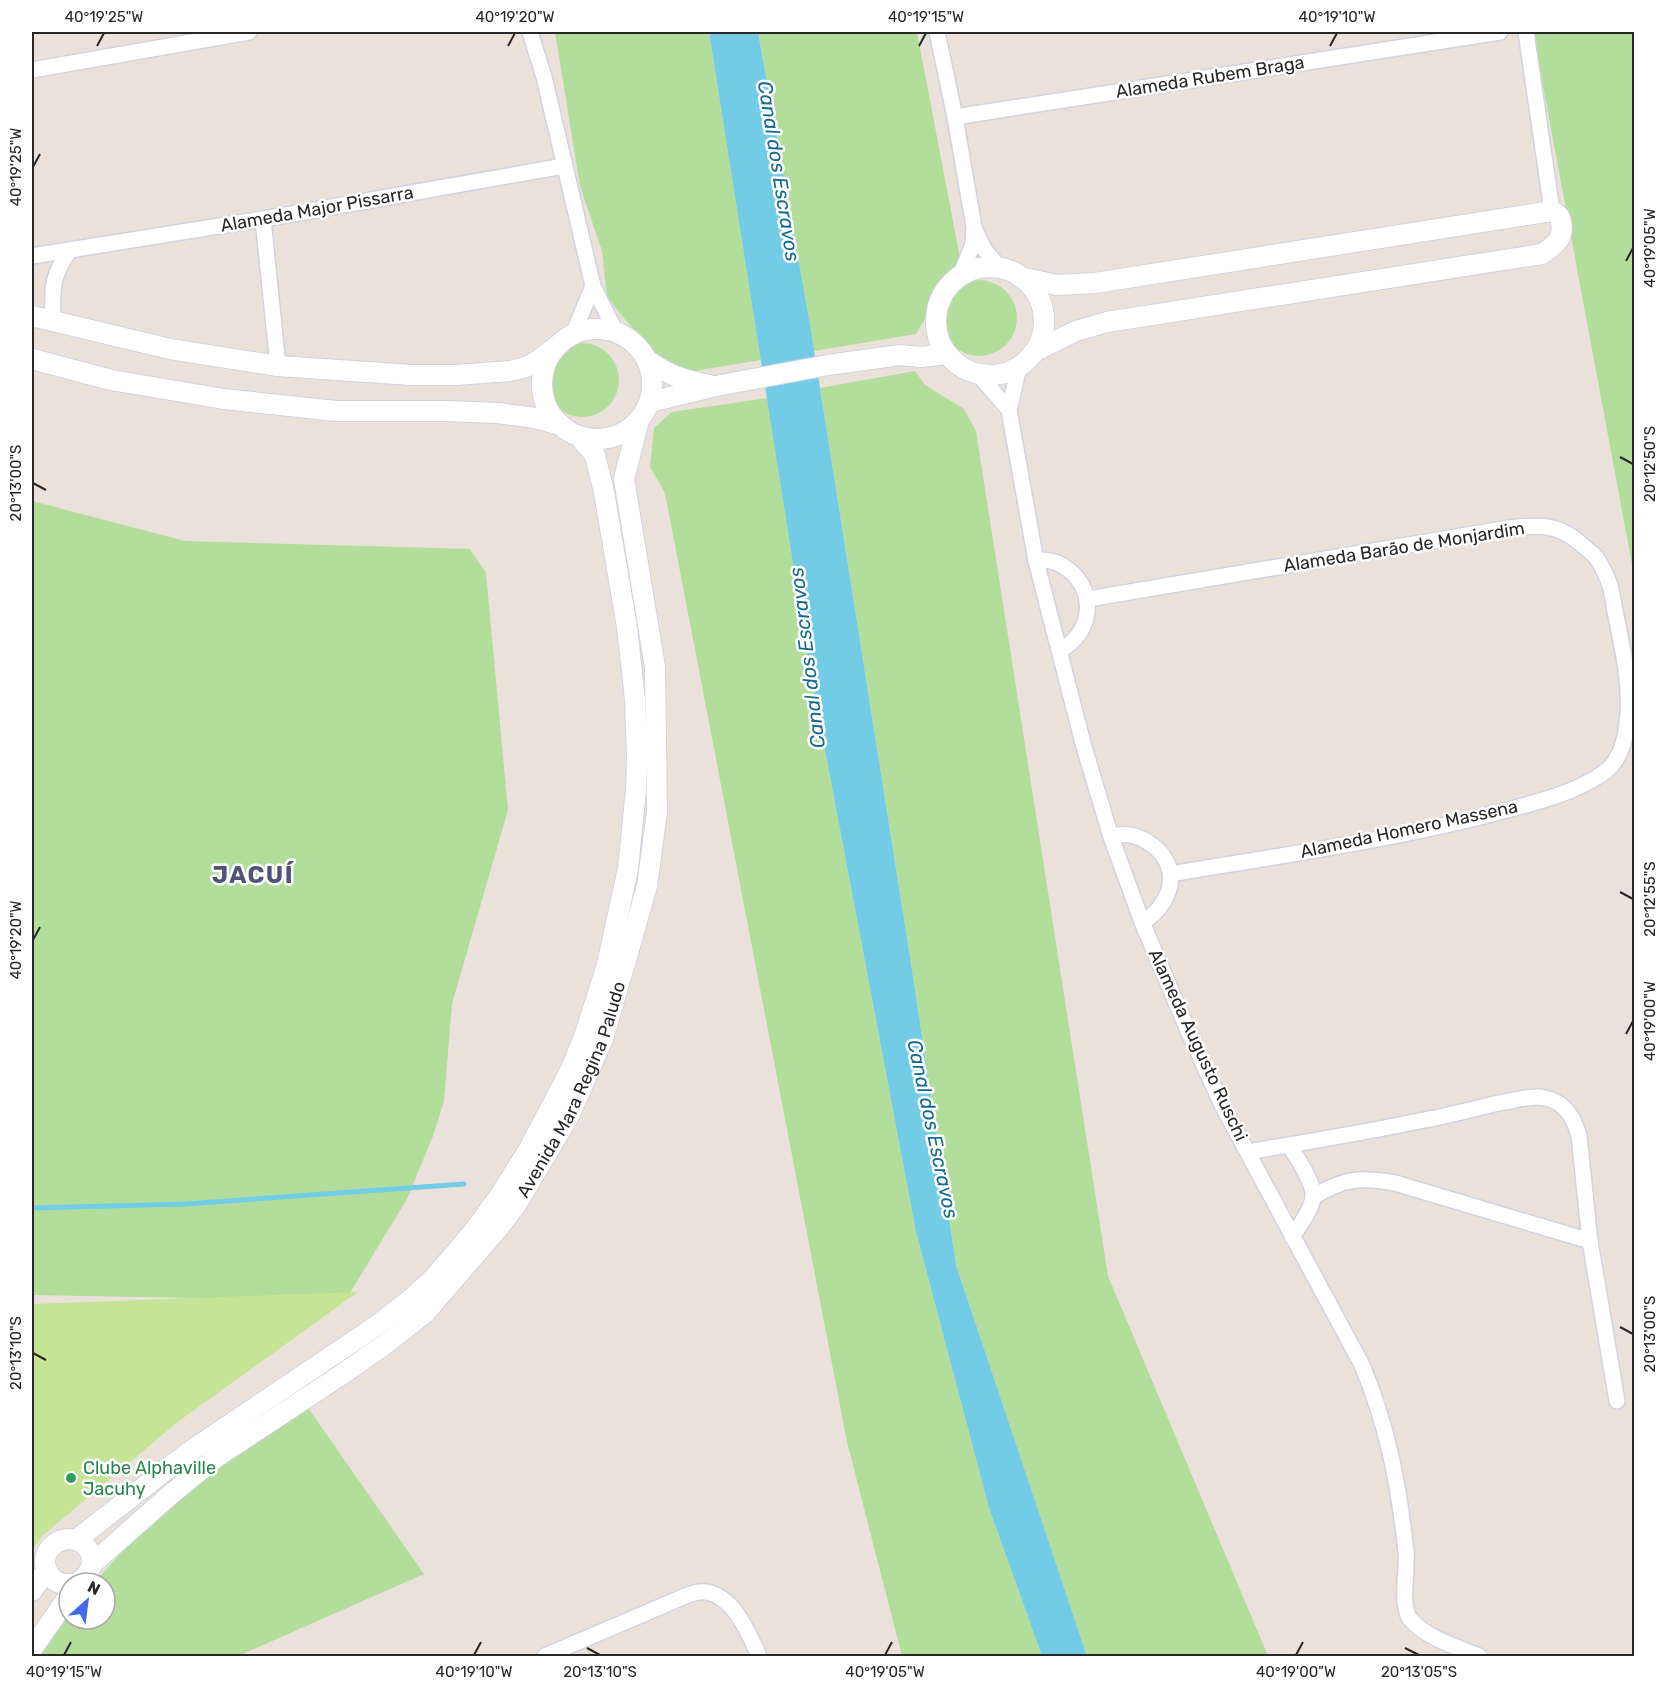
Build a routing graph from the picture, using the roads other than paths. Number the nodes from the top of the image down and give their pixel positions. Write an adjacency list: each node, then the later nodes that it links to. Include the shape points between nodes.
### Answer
1 (249, 32): 6 (street)
2 (530, 32): 8 (street)
3 (937, 32): 7 (street)
4 (1500, 32): 7 (street, Alameda Rubem Braga)
5 (1526, 32): 9 (street)
6 (32, 70)
7 (955, 117): 11 (street)
8 (564, 166): 10 (street, Alameda Major Pissarra); 17 (street)
9 (1552, 211): 16 (street, via 1095,283 1058,285); 24 (street, via 1560,219 1562,231 1554,246 1542,254 1107,322 1076,331)
10 (263, 219): 12 (street, Alameda Major Pissarra); 29 (street)
11 (974, 227): 14 (street, via 984,249); 15 (street, via 973,244)
12 (70, 250): 13 (street, Alameda Major Pissarra); 19 (street, via 52,287)
13 (32, 256)
14 (1001, 269): 15 (street, via 987,267); 16 (street)
15 (960, 276): 22 (street, via 947,287 939,302 935,319)
16 (1020, 277): 24 (street, via 1032,288 1044,319)
17 (593, 286): 20 (street); 21 (street)
18 (32, 315): 19 (street)
19 (53, 321): 29 (street, via 170,349)
20 (616, 332): 21 (street, via 602,329); 28 (street, via 634,343)
21 (573, 334): 23 (street)
22 (938, 336): 25 (street); 26 (street)
23 (557, 346): 29 (street, via 526,367 487,373 412,375); 36 (street, via 549,356 542,380 546,404)
24 (1035, 351): 30 (street)
25 (947, 354): 26 (street); 31 (street, via 961,367)
26 (900, 356): 32 (street)
27 (32, 359): 36 (street, via 111,380 224,399 336,411 498,412)
28 (647, 360): 32 (street, via 681,379); 33 (street, via 652,373)
29 (278, 366)
30 (1019, 367): 31 (street, via 999,375); 34 (street, Alameda Augusto Ruschi)
31 (978, 374): 34 (street)
32 (716, 386): 33 (street)
33 (650, 402): 35 (street)
34 (1010, 410): 38 (street, Alameda Augusto Ruschi)
35 (639, 420): 37 (street, via 618,435 592,439); 52 (street, Avenida Mara Regina Paludo, via 624,479 655,667 657,812 647,885 630,946 603,1039 569,1116 518,1202 425,1313 341,1375 215,1458)
36 (561, 425): 37 (street)
37 (579, 436): 51 (street, Avenida Mara Regina Paludo, via 595,455 604,492 627,627 637,758 626,880 607,965 571,1069 501,1194 433,1279 376,1326 189,1452)
38 (1036, 561): 39 (street, via 1059,563 1073,572); 40 (street, Alameda Augusto Ruschi)
39 (1088, 599): 40 (street, via 1077,638); 41 (street, Alameda Barão de Monjardim, via 1509,528 1537,525 1558,529 1595,556 1608,580 1628,697)
40 (1060, 650): 42 (street, Alameda Augusto Ruschi)
41 (1624, 740): 43 (street, Alameda Homero Massena, via 1618,757 1605,772 1583,786 1542,801 1364,842)
42 (1111, 837): 43 (street, via 1123,834 1148,842 1162,856); 44 (street, Alameda Augusto Ruschi)
43 (1171, 874): 44 (street, via 1163,902)
44 (1142, 922): 46 (street, Alameda Augusto Ruschi, via 1218,1095)
45 (1289, 1145): 46 (street); 47 (street, via 1309,1180); 49 (street, via 1519,1099 1547,1098 1560,1104 1575,1120 1583,1160)
46 (1248, 1152): 48 (street, Alameda Augusto Ruschi)
47 (1313, 1197): 48 (street); 49 (street, via 1338,1184 1370,1179)
48 (1292, 1237): 61 (street, Alameda Augusto Ruschi, via 1375,1396 1393,1459 1401,1510 1407,1557 1407,1614 1428,1634)
49 (1590, 1241): 50 (street)
50 (1617, 1401)
51 (76, 1540): 52 (street, via 87,1548); 53 (street, via 57,1541 49,1549 45,1559)
52 (92, 1564): 54 (street)
53 (47, 1570): 55 (street); 56 (street)
54 (90, 1571)
55 (57, 1580)
56 (32, 1591)
57 (57, 1612): 58 (street)
58 (32, 1649)
59 (552, 1655): 60 (street, via 695,1592 707,1592 728,1603 742,1620)
60 (759, 1656)
61 (1479, 1656)

